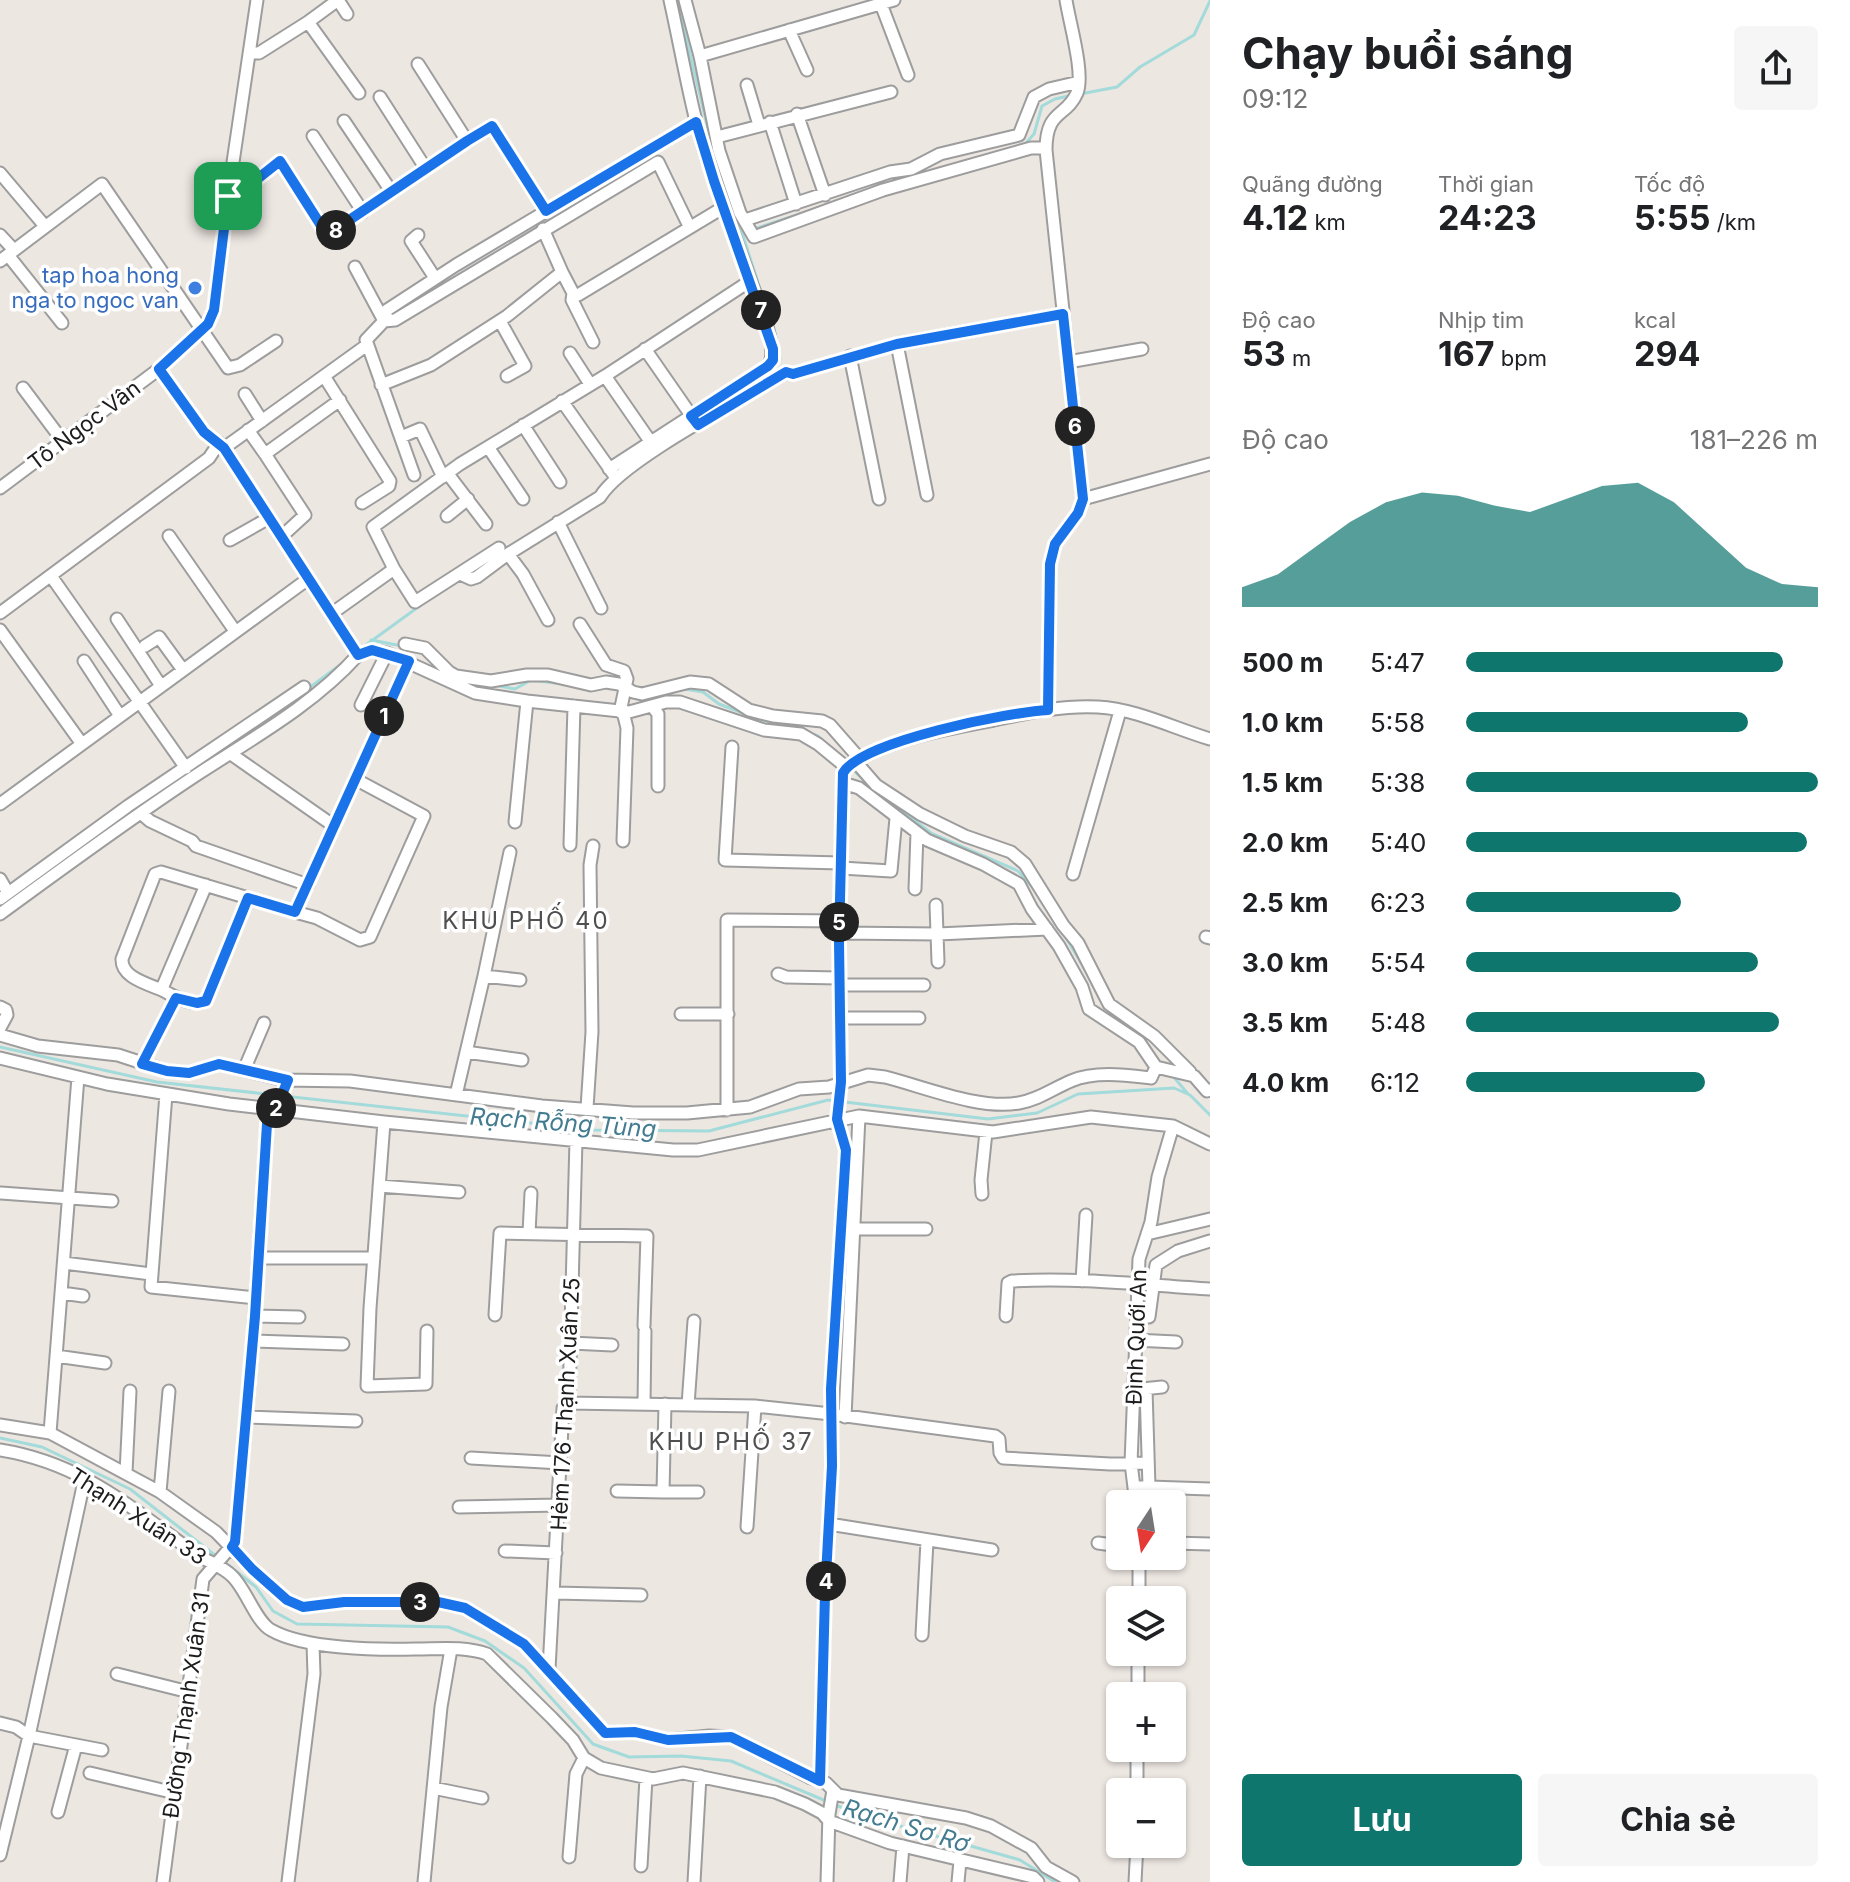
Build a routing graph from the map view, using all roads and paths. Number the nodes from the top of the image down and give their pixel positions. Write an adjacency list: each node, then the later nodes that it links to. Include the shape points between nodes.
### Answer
1 (257, 0): 10 (street, Tô Ngọc Vân)
2 (670, 0): 22 (street)
3 (685, 0): 11 (street)
4 (894, 0): 6 (street)
5 (1066, 0): 15 (street)
6 (881, 4): 9 (street); 14 (street)
7 (347, 14): 8 (street, via 338,0)
8 (308, 22): 10 (street, via 259,53); 18 (street)
9 (789, 30): 11 (street); 13 (street)
10 (250, 53): 32 (street, Tô Ngọc Vân)
11 (700, 56): 25 (street)
12 (418, 64): 26 (street)
13 (807, 70)
14 (908, 75)
15 (1079, 82): 27 (street, via 1072,101 1054,117); 31 (street, via 1034,97 1019,135 940,154 911,169)
16 (747, 85): 23 (street)
17 (891, 92): 20 (street)
18 (359, 93)
19 (380, 97): 28 (street)
20 (797, 114): 23 (street); 31 (street)
21 (344, 121): 30 (street)
22 (696, 122): 34 (street); 35 (street)
23 (764, 124): 25 (street); 33 (street)
24 (313, 136): 36 (street)
25 (717, 137): 37 (street)
26 (467, 141): 28 (street); 35 (street, via 492,126)
27 (1046, 148): 37 (street, via 883,190 754,237); 49 (street)
28 (426, 169): 30 (street)
29 (0, 173): 38 (street)
30 (391, 191): 36 (street)
31 (825, 195): 33 (street)
32 (228, 196): 36 (street, via 280,161 327,235); 53 (street, Tô Ngọc Vân, via 214,310)
33 (796, 204): 37 (street)
34 (724, 207): 39 (street); 47 (street)
35 (546, 211): 46 (street)
36 (363, 212)
37 (745, 220)
38 (44, 225): 43 (street); 53 (street, via 102,184)
39 (689, 226): 40 (street, via 658,162); 48 (street, via 578,295)
40 (543, 229): 45 (street); 50 (street, via 395,320)
41 (0, 235): 43 (street)
42 (418, 235): 46 (street, via 411,241)
43 (7, 255): 52 (street)
44 (355, 267): 50 (street)
45 (562, 272): 48 (street); 51 (street)
46 (435, 278): 50 (street, via 387,310)
47 (750, 281): 58 (street); 72 (street, via 773,360)
48 (573, 293): 55 (street)
49 (1063, 314): 56 (street); 62 (street)
50 (384, 321): 57 (street)
51 (500, 321): 65 (street, via 525,366); 68 (street, via 431,365)
52 (62, 323)
53 (203, 329): 54 (street, via 228,368); 63 (street, Tô Ngọc Vân)
54 (276, 341)
55 (593, 342)
56 (897, 344): 61 (street); 87 (street)
57 (367, 345): 64 (street); 68 (street)
58 (645, 349): 66 (street); 72 (street)
59 (1142, 349): 62 (street)
60 (570, 353): 67 (street)
61 (850, 356): 72 (street, via 786,372); 90 (street)
62 (1068, 362): 91 (street)
63 (159, 369): 76 (street, Tô Ngọc Vân); 78 (street, via 204,432)
64 (324, 376): 70 (street); 74 (street, via 254,408)
65 (507, 376)
66 (605, 376): 67 (street); 77 (street)
67 (590, 384): 71 (street)
68 (381, 385): 75 (street)
69 (23, 388): 76 (street)
70 (340, 400): 80 (street); 92 (street, via 390,481)
71 (562, 401): 73 (street); 82 (street)
72 (695, 420): 77 (street); 82 (street)
73 (523, 425): 79 (street); 85 (street)
74 (248, 430): 78 (street); 80 (street)
75 (401, 437): 83 (street); 84 (street, via 420,429)
76 (62, 440): 86 (street, Tô Ngọc Vân)
77 (650, 441): 82 (street)
78 (222, 446): 94 (street); 102 (street)
79 (488, 447): 84 (street); 89 (street)
80 (265, 454): 98 (street, via 305,515)
81 (1210, 464): 91 (street)
82 (613, 474): 95 (street, via 600,497)
83 (414, 475)
84 (446, 475): 88 (street); 101 (street, via 373,527)
85 (560, 482)
86 (0, 488)
87 (927, 495)
88 (468, 499): 93 (street); 96 (street)
89 (523, 499)
90 (879, 499)
91 (1083, 499): 128 (street, via 1055,544 1050,564)
92 (362, 503)
93 (447, 516)
94 (269, 518): 98 (street); 99 (street)
95 (558, 522): 100 (street); 104 (street)
96 (486, 524)
97 (169, 536): 111 (street)
98 (281, 537): 103 (street)
99 (230, 540)
100 (503, 551): 101 (street, via 477,577 465,576 415,602); 108 (street, via 523,574)
101 (394, 569): 106 (street)
102 (51, 576): 105 (street); 123 (street)
103 (308, 579): 106 (street); 111 (street)
104 (601, 608)
105 (0, 613)
106 (331, 614): 114 (street)
107 (117, 619): 119 (street)
108 (548, 620)
109 (580, 624): 121 (street, via 606,665 624,671)
110 (0, 630): 132 (street)
111 (235, 631): 118 (street)
112 (405, 644): 121 (street, via 425,648 456,676 491,681 548,675)
113 (145, 646): 118 (street, via 159,637)
114 (356, 652): 115 (street); 134 (street, via 345,670 301,706)
115 (387, 653): 117 (street); 124 (street)
116 (84, 661): 130 (street)
117 (409, 661): 122 (street, via 475,693); 137 (street)
118 (183, 670): 119 (street)
119 (161, 686): 123 (street)
120 (304, 687): 134 (street)
121 (625, 688): 127 (street); 135 (street, via 642,694 690,682 709,684 749,710 830,725)
122 (527, 701): 125 (street); 143 (street)
123 (140, 702): 130 (street); 136 (street)
124 (361, 705)
125 (574, 706): 127 (street); 147 (street)
126 (652, 706): 127 (street); 135 (street, via 680,702 764,730 801,734); 139 (street, via 658,714)
127 (621, 709): 146 (street, via 627,728)
128 (1048, 710): 129 (street); 135 (street, via 923,734)
129 (1120, 711): 131 (street); 151 (street)
130 (120, 716): 132 (street)
131 (1210, 739)
132 (82, 744): 140 (street)
133 (732, 747): 150 (street, via 725,860)
134 (225, 751): 136 (street); 141 (street); 144 (street)
135 (853, 762): 138 (street, via 843,773); 186 (street, via 876,785 920,814 1011,852 1025,864 1078,943 1109,1004 1154,1036)
136 (186, 768): 156 (street)
137 (355, 779): 144 (street); 159 (street, via 424,816 370,937 360,940)
138 (843, 783): 142 (street, via 859,788); 150 (street)
139 (658, 786)
140 (0, 804)
141 (142, 814): 154 (street, via 196,846); 160 (street)
142 (896, 818): 145 (street); 150 (street, via 891,871)
143 (515, 822)
144 (334, 826): 154 (street)
145 (917, 833): 155 (street); 162 (street, via 1012,878)
146 (623, 841)
147 (570, 845)
148 (593, 846): 194 (street)
149 (510, 852): 166 (street)
150 (841, 866): 161 (street)
151 (1073, 874)
152 (0, 879): 156 (street)
153 (206, 885): 157 (street); 170 (street); 170 (street, via 161,872 151,880 121,966)
154 (308, 885): 159 (street)
155 (915, 889)
156 (4, 896)
157 (248, 898): 159 (street); 171 (street, via 206,1001)
158 (936, 905): 163 (street)
159 (295, 912)
160 (0, 914)
161 (839, 927): 163 (street); 168 (street); 174 (street, via 727,920)
162 (1047, 929): 163 (street); 184 (street, via 1082,987 1089,1009 1139,1042)
163 (938, 934): 164 (street)
164 (938, 962)
165 (778, 974): 168 (street)
166 (484, 976): 167 (street); 180 (street)
167 (520, 980)
168 (840, 982): 169 (street); 175 (street)
169 (924, 985)
170 (164, 991): 171 (street)
171 (176, 998): 183 (street)
172 (3, 1011): 178 (street)
173 (681, 1014): 174 (street)
174 (728, 1014): 195 (street)
175 (840, 1018): 176 (street); 189 (street)
176 (919, 1018)
177 (264, 1023): 185 (street)
178 (0, 1028)
179 (0, 1035): 183 (street, via 38,1046 118,1055)
180 (466, 1052): 182 (street); 192 (street)
181 (0, 1058): 187 (street)
182 (522, 1060)
183 (142, 1064): 185 (street, via 189,1073 219,1064)
184 (1161, 1069): 186 (street); 189 (street, via 1151,1078 1097,1075 1074,1080 1006,1105 885,1077 868,1075)
185 (244, 1070): 188 (street)
186 (1189, 1074): 190 (street)
187 (78, 1077): 191 (street); 208 (street)
188 (286, 1083): 192 (street, via 350,1081); 193 (street)
189 (841, 1084): 195 (street, via 799,1089); 196 (street)
190 (1210, 1090)
191 (166, 1094): 193 (street); 221 (street)
192 (456, 1095): 194 (street)
193 (274, 1107): 198 (street); 218 (street)
194 (587, 1108): 195 (street, via 633,1113)
195 (727, 1110)
196 (839, 1116): 197 (street); 201 (street, via 690,1150); 253 (street, via 846,1150)
197 (859, 1116): 200 (street); 212 (street)
198 (384, 1122): 201 (street); 203 (street)
199 (1173, 1126): 200 (street, via 1091,1117); 202 (street); 216 (street, Đình Quới An)
200 (986, 1132): 207 (street)
201 (576, 1140): 215 (street, Hẻm 176 Thạnh Xuân 25)
202 (1210, 1144)
203 (379, 1186): 204 (street); 219 (street)
204 (459, 1192)
205 (1, 1193): 208 (street)
206 (531, 1193): 214 (street)
207 (982, 1194)
208 (69, 1198): 209 (street); 220 (street)
209 (112, 1201)
210 (1086, 1215): 222 (street)
211 (1210, 1219): 216 (street)
212 (854, 1229): 213 (street); 255 (street)
213 (926, 1229)
214 (529, 1233): 215 (street); 229 (street, via 500,1233)
215 (574, 1234): 239 (street, Hẻm 176 Thạnh Xuân 25); 249 (street, via 647,1236)
216 (1147, 1234): 223 (street, Đình Quới An)
217 (1210, 1241): 224 (street, via 1156,1265)
218 (259, 1258): 219 (street); 228 (street)
219 (374, 1258): 235 (street, via 367,1386 426,1384)
220 (64, 1263): 221 (street); 226 (street)
221 (151, 1274): 228 (street, via 151,1287)
222 (1082, 1281): 223 (street); 231 (street, via 1010,1281)
223 (1137, 1285): 224 (street); 236 (street, Đình Quới An)
224 (1153, 1286): 225 (street); 233 (street)
225 (1210, 1289)
226 (62, 1293): 227 (street); 242 (street)
227 (83, 1296)
228 (256, 1298): 230 (street)
229 (495, 1315)
230 (255, 1316): 232 (street); 237 (street)
231 (1006, 1316)
232 (299, 1317)
233 (1149, 1317)
234 (694, 1321): 251 (street)
235 (427, 1331)
236 (1134, 1340): 238 (street); 245 (street, Đình Quới An)
237 (253, 1341): 240 (street); 254 (street)
238 (1176, 1342)
239 (571, 1343): 241 (street); 248 (street, Hẻm 176 Thạnh Xuân 25)
240 (343, 1344)
241 (612, 1345)
242 (56, 1356): 243 (street); 258 (street)
243 (105, 1363)
244 (1162, 1387): 245 (street)
245 (1140, 1388): 262 (street, Đình Quới An); 263 (street)
246 (130, 1391): 264 (street)
247 (169, 1391): 271 (street)
248 (567, 1403): 249 (street); 261 (street, Hẻm 176 Thạnh Xuân 25)
249 (644, 1404): 250 (street)
250 (665, 1404): 251 (street); 272 (street)
251 (688, 1405): 252 (street)
252 (755, 1406): 253 (street); 277 (street)
253 (831, 1414): 255 (street); 276 (street)
254 (247, 1417): 256 (street); 283 (street)
255 (845, 1417): 262 (street, via 995,1436 1003,1458)
256 (356, 1421)
257 (0, 1425): 258 (street)
258 (50, 1433): 264 (street)
259 (0, 1450): 265 (street, Thạnh Xuân 33)
260 (471, 1458): 261 (street)
261 (561, 1463): 274 (street, Hẻm 176 Thạnh Xuân 25)
262 (1131, 1463): 263 (street); 266 (street, Đình Quới An)
263 (1148, 1463): 267 (street)
264 (126, 1473): 271 (street)
265 (85, 1477): 287 (street, Thạnh Xuân 33); 297 (street)
266 (1134, 1487): 267 (street); 269 (street, Đình Quới An)
267 (1149, 1487): 268 (street)
268 (1210, 1489)
269 (1134, 1490)
270 (617, 1491): 272 (street)
271 (160, 1492): 283 (street)
272 (663, 1492): 273 (street)
273 (698, 1492)
274 (559, 1505): 275 (street); 286 (street, Hẻm 176 Thạnh Xuân 25)
275 (459, 1507)
276 (829, 1524): 278 (street); 304 (street)
277 (747, 1527)
278 (927, 1541): 284 (street); 290 (street)
279 (1098, 1543): 281 (street)
280 (1186, 1543): 282 (street)
281 (1106, 1544)
282 (1210, 1544)
283 (231, 1548): 287 (street, Đường Thạnh Xuân 31); 293 (street, via 287,1600 303,1607 344,1602 455,1605 524,1644)
284 (992, 1550)
285 (505, 1551): 286 (street)
286 (556, 1553): 288 (street, Hẻm 176 Thạnh Xuân 25)
287 (216, 1564): 291 (street, Thạnh Xuân 33, via 233,1577 269,1629); 295 (street, Đường Thạnh Xuân 31, via 203,1579)
288 (555, 1593): 289 (street); 293 (street, Hẻm 176 Thạnh Xuân 25)
289 (641, 1595)
290 (922, 1635)
291 (313, 1644): 292 (street, Thạnh Xuân 33); 319 (street, via 314,1674)
292 (451, 1649): 300 (street, Thạnh Xuân 33, via 487,1654); 305 (street)
293 (549, 1669): 304 (street, via 605,1733 635,1732 668,1740 731,1737)
294 (117, 1674): 295 (street)
295 (189, 1692): 306 (street, Đường Thạnh Xuân 31)
296 (0, 1723): 297 (street)
297 (29, 1736): 298 (street); 309 (street)
298 (76, 1745): 299 (street); 310 (street)
299 (102, 1750)
300 (584, 1758): 303 (street, Thạnh Xuân 33, via 601,1768); 314 (street, via 576,1774)
301 (90, 1773): 306 (street)
302 (700, 1776): 303 (street, Thạnh Xuân 33); 311 (street, Thạnh Xuân 33, via 775,1792); 321 (street)
303 (646, 1778): 317 (street)
304 (820, 1781): 307 (street)
305 (433, 1788): 308 (street); 320 (street)
306 (175, 1793): 318 (street, Đường Thạnh Xuân 31)
307 (832, 1793): 311 (street); 326 (street, via 991,1826 1031,1848 1046,1867)
308 (482, 1798)
309 (5, 1812): 313 (street)
310 (58, 1812)
311 (829, 1818): 312 (street, Thạnh Xuân 33); 322 (street)
312 (903, 1846): 316 (street, Thạnh Xuân 33); 323 (street)
313 (0, 1855)
314 (569, 1857)
315 (1136, 1858): 327 (street)
316 (960, 1861): 324 (street); 325 (street, Thạnh Xuân 33)
317 (641, 1866)
318 (163, 1882)
319 (288, 1882)
320 (424, 1882)
321 (694, 1882)
322 (827, 1882)
323 (900, 1882)
324 (958, 1882)
325 (1038, 1882)
326 (1073, 1882)
327 (1135, 1882)

